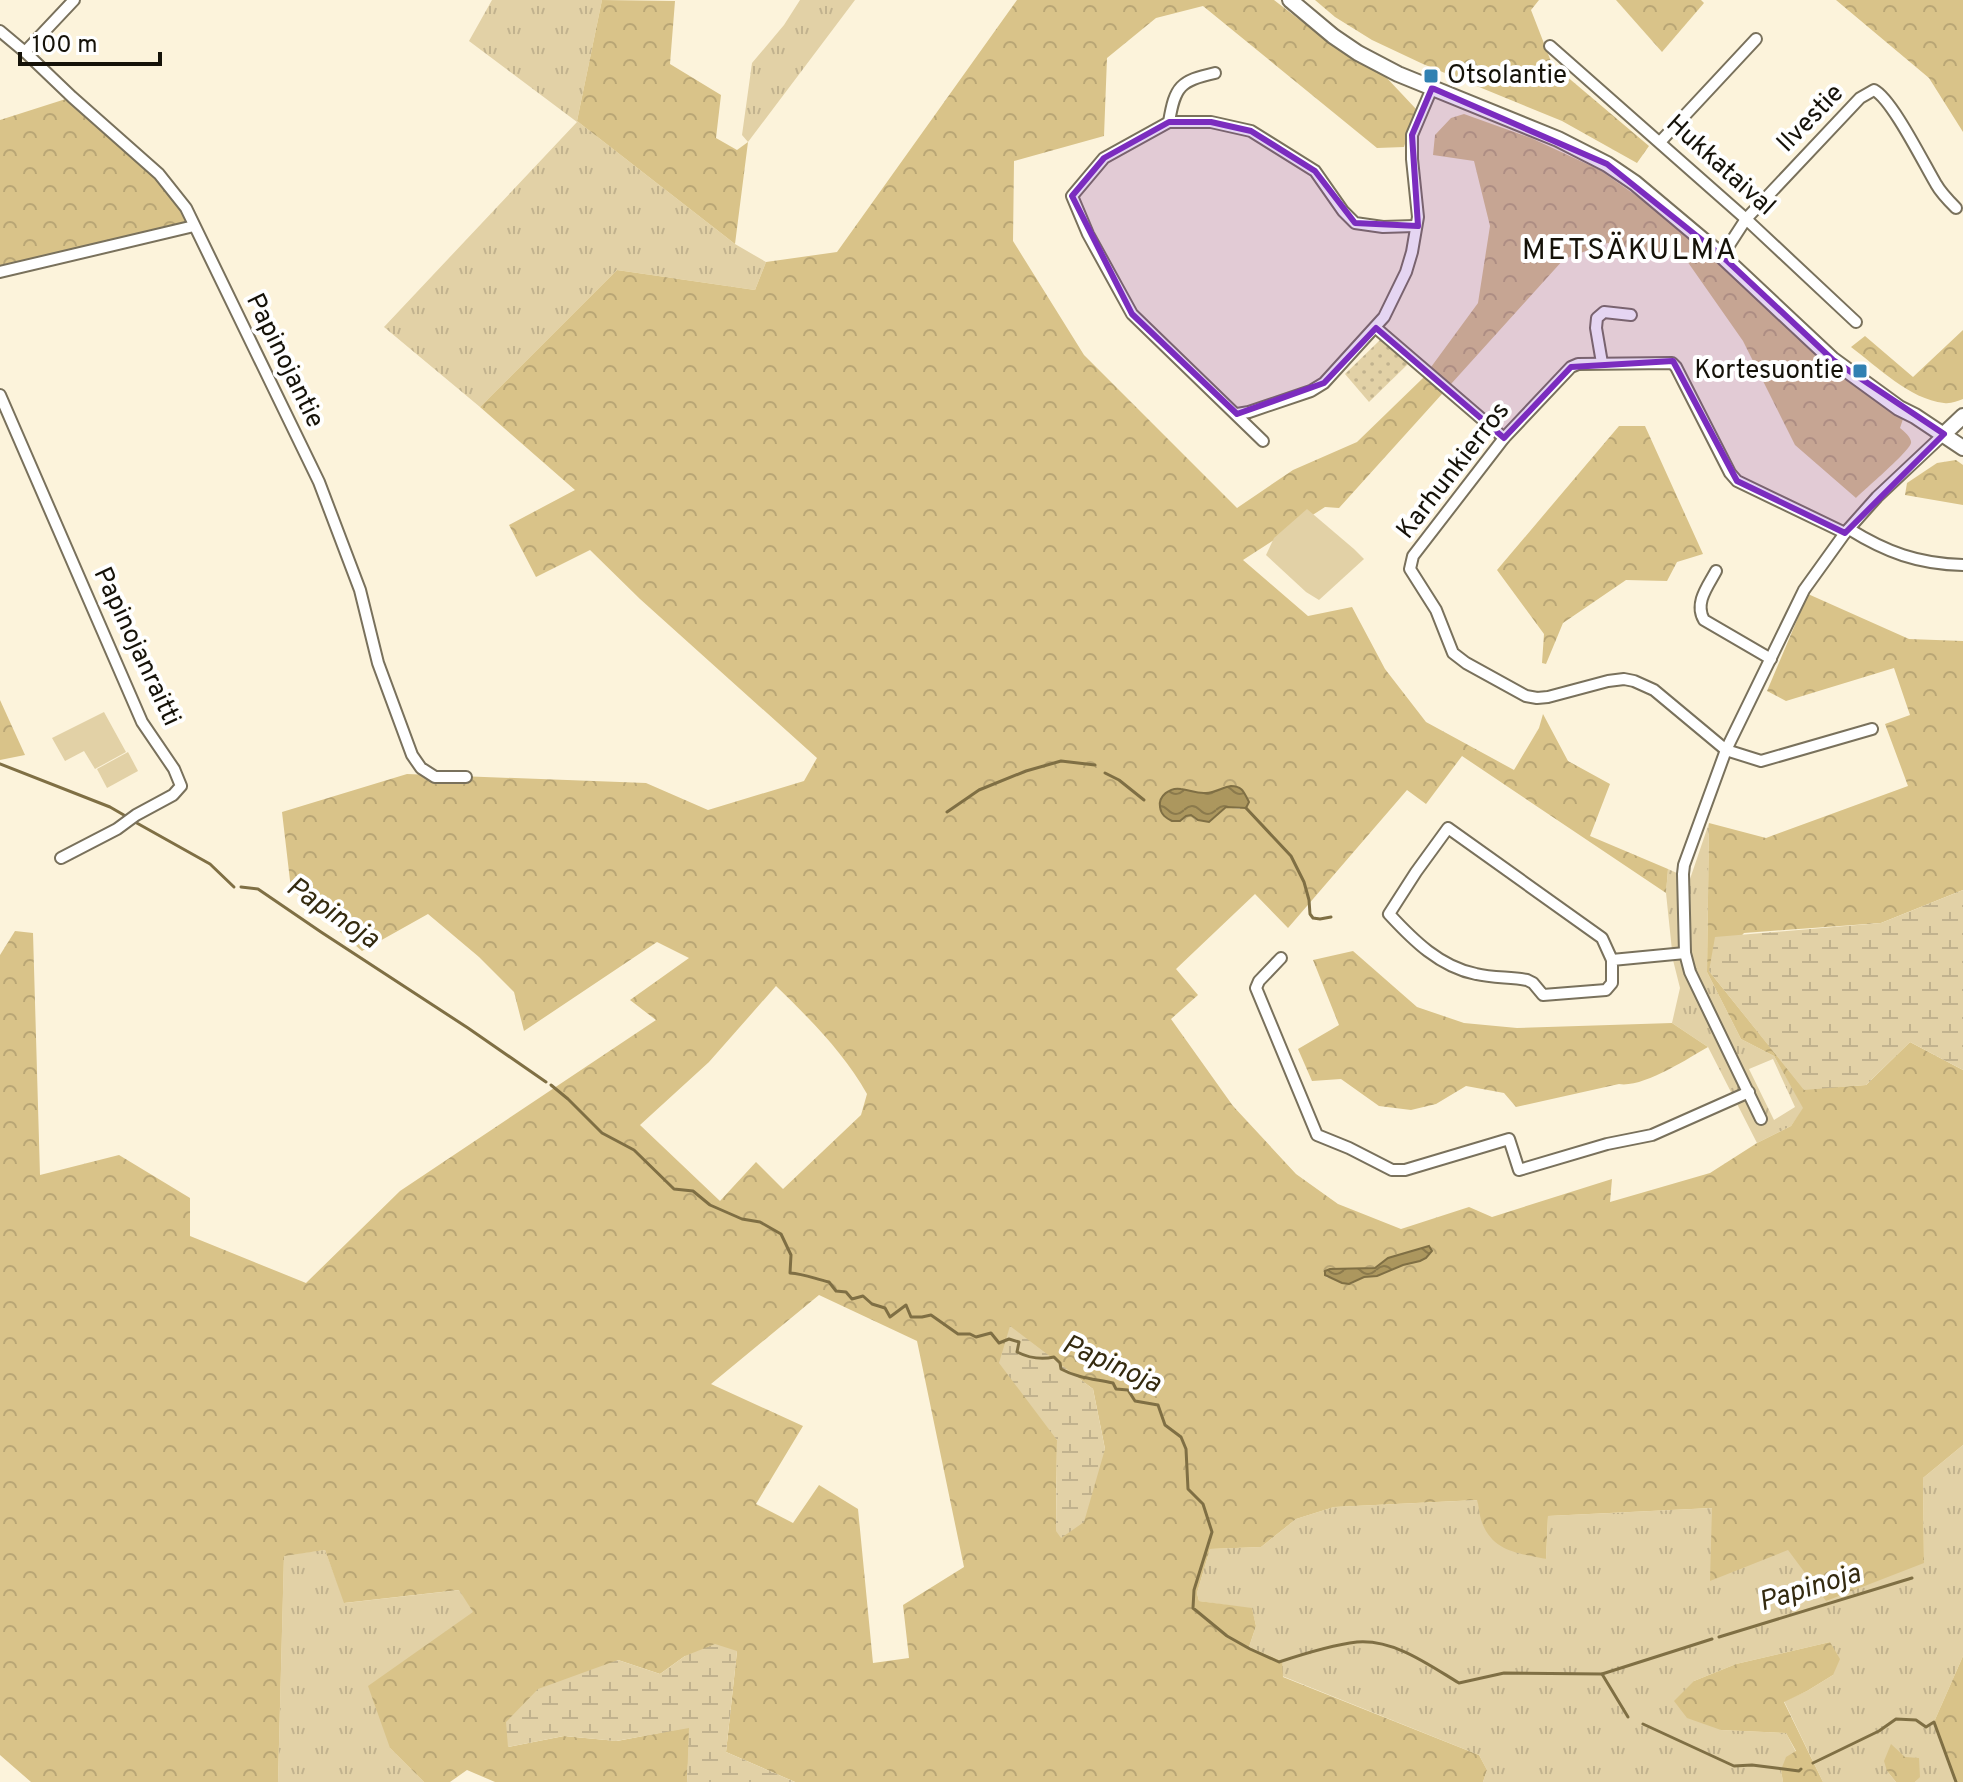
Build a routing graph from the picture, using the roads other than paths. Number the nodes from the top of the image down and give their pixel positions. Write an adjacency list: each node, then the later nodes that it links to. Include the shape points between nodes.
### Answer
1 (74, 0): 6 (street)
2 (1290, 0): 8 (main road, via 1358,53)
3 (0, 31): 6 (street, Papinojantie)
4 (1756, 39): 10 (street)
5 (1550, 46): 10 (street, Hukkataival)
6 (25, 52): 13 (street, Papinojantie, via 159,174)
7 (1215, 73): 9 (street, via 1179,87)
8 (1432, 88): 14 (street, via 1412,135); 15 (main road, via 1607,164)
9 (1169, 122): 14 (street, via 1211,122 1251,131 1315,171 1355,223); 22 (street, via 1104,158 1072,196 1132,314)
10 (1660, 142): 12 (street, Hukkataival)
11 (1956, 208): 12 (street, Ilvestie, via 1874,90 1860,98)
12 (1746, 219): 15 (street, Ilvestie); 18 (street, Hukkataival)
13 (194, 226): 16 (street); 34 (street, Papinojantie, via 319,482 412,755 435,777)
14 (1415, 226): 19 (street, via 1406,272)
15 (1722, 256): 24 (main road, via 1833,360)
16 (0, 272)
17 (1631, 315): 20 (street, via 1604,312 1597,318)
18 (1856, 322)
19 (1376, 328): 22 (street, via 1324,383); 25 (street)
20 (1602, 363): 25 (street, Karhunkierros, via 1571,367); 28 (street, Karhunkierros, via 1672,363 1737,481)
21 (0, 395): 35 (street, Papinojanraitti, via 142,722 181,786)
22 (1237, 414): 26 (street)
23 (1963, 416): 24 (main road)
24 (1944, 434): 27 (main road); 28 (street)
25 (1504, 438): 33 (street, Karhunkierros, via 1411,563 1453,653 1537,698 1608,681 1634,681 1654,690)
26 (1263, 441)
27 (1963, 448)
28 (1847, 531): 29 (street, via 1903,556); 31 (street, via 1804,590)
29 (1963, 565)
30 (1716, 571): 31 (street, via 1699,605 1704,620)
31 (1771, 659): 33 (street)
32 (1872, 729): 33 (street, via 1761,761)
33 (1726, 750): 36 (street, via 1684,865)
34 (466, 777)
35 (61, 858)
36 (1685, 953): 38 (street); 39 (street)
37 (1281, 958): 39 (street, via 1256,988 1317,1135 1392,1170 1509,1139 1519,1170 1652,1135)
38 (1612, 960): 38 (street, via 1612,983 1606,990 1543,995 1527,980 1456,968 1423,947 1389,914 1448,828 1602,938)
39 (1749, 1092): 40 (street)
40 (1761, 1119)

